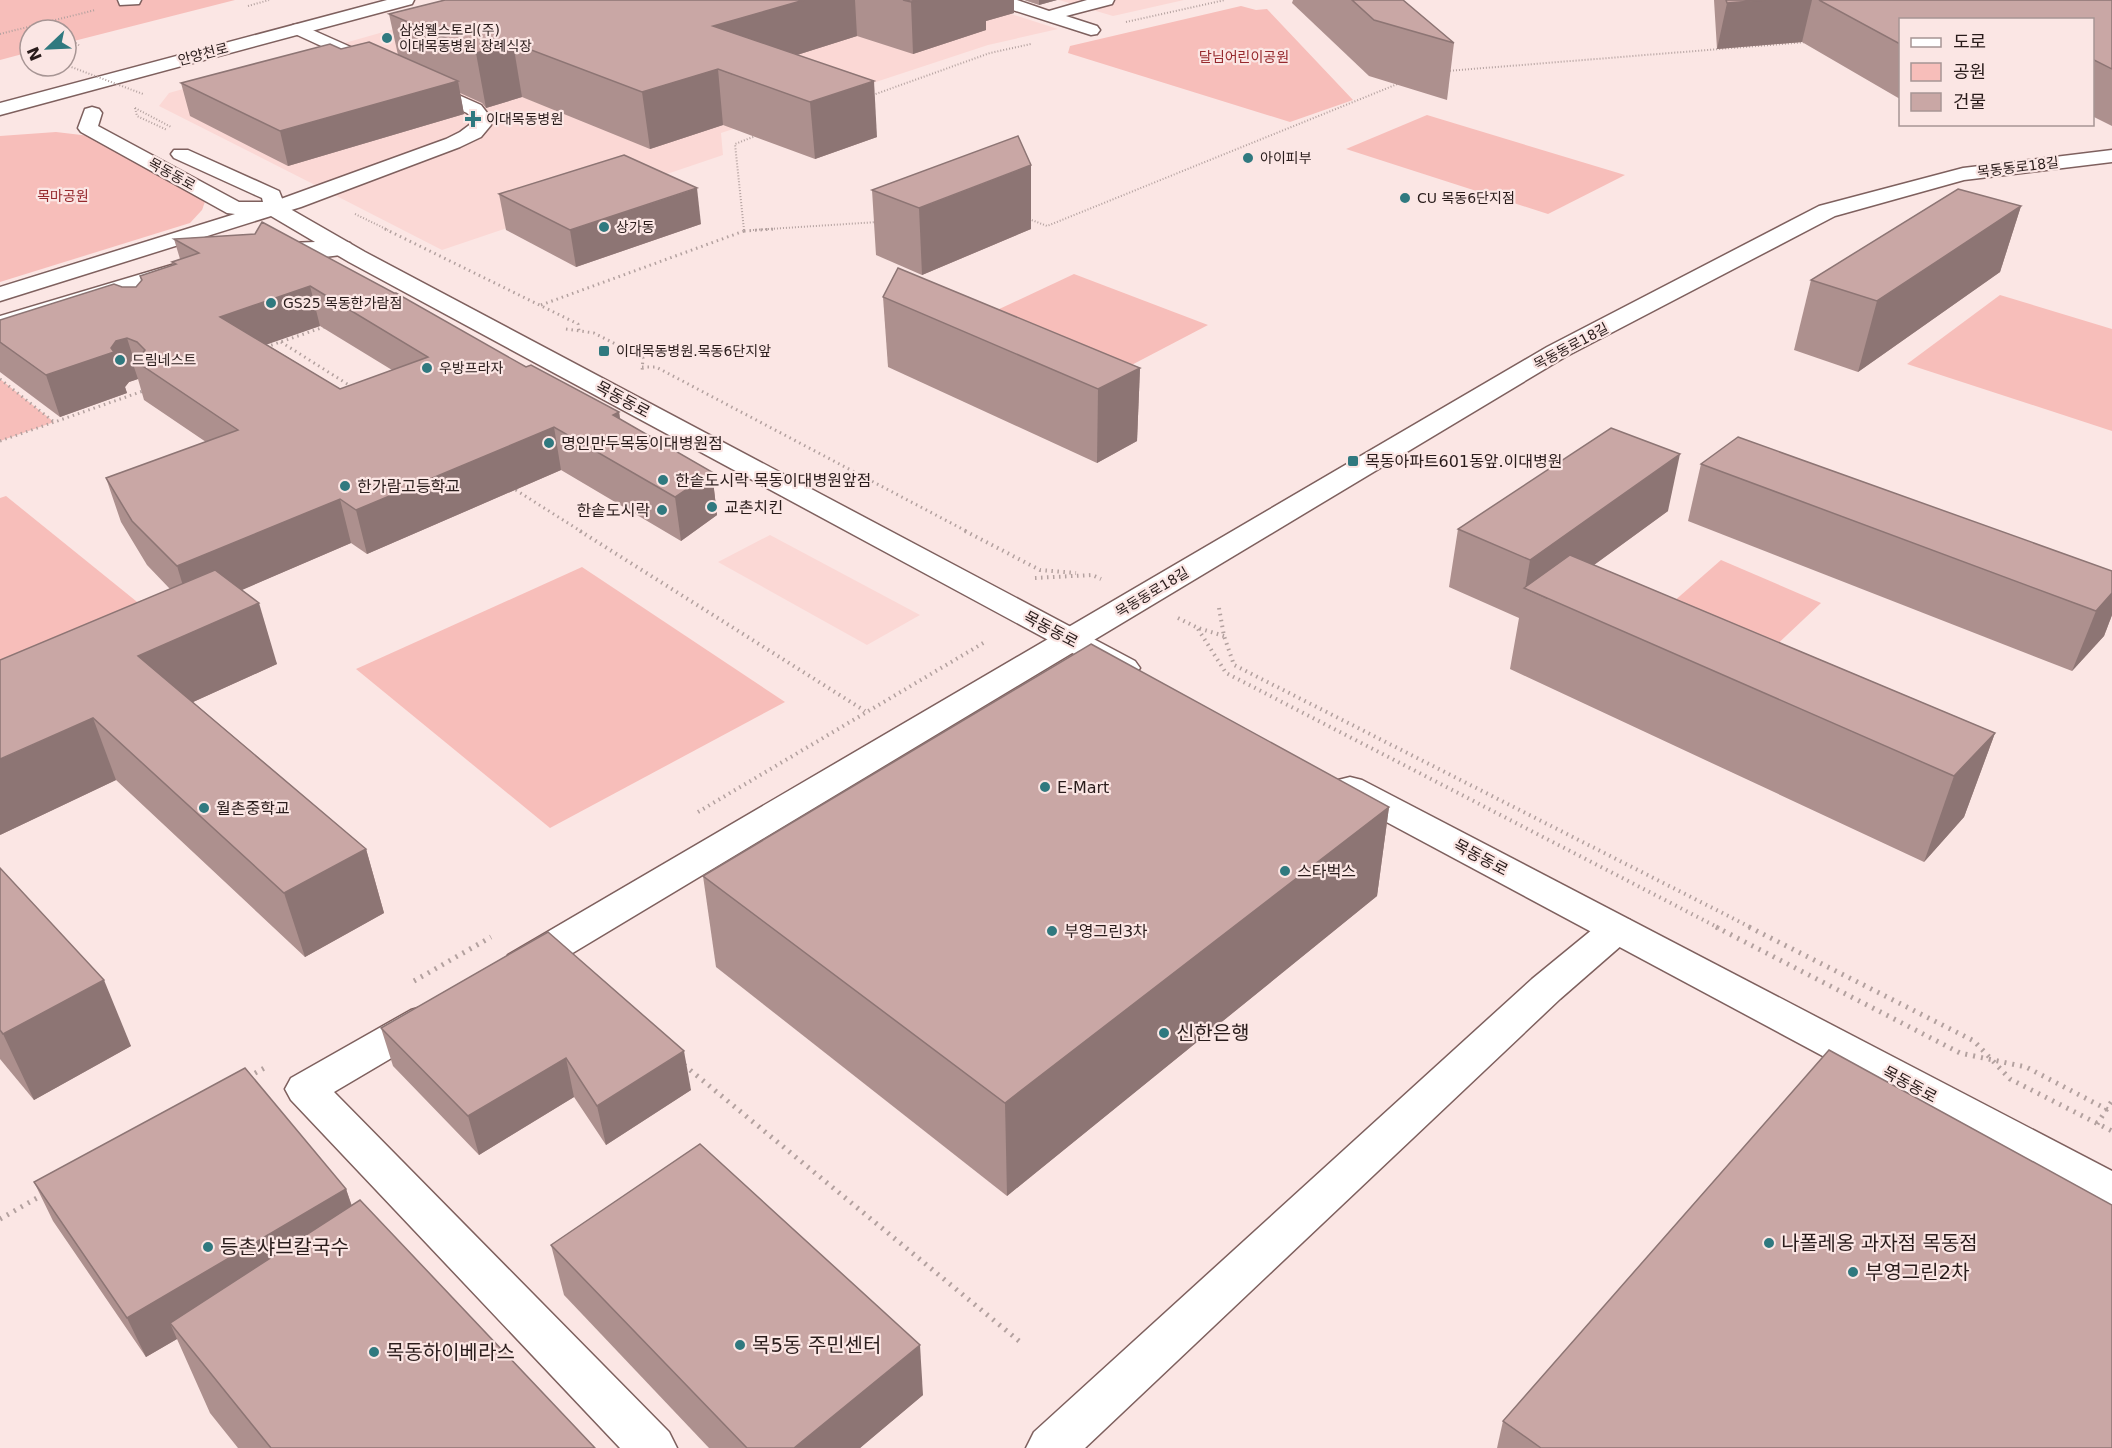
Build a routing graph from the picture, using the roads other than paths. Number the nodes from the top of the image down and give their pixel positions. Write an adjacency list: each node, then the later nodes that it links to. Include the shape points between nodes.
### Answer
1 (405, 0): 5 (main road, 안양천로)
2 (1000, 0): 4 (main road)
3 (1106, 0): 4 (main road)
4 (1047, 16): 6 (main road)
5 (298, 29): 7 (main road, 안양천로); 13 (main road, via 474,108 482,123 458,139 362,180)
6 (1092, 30)
7 (55, 94): 8 (main road, 안양천로); 9 (main road)
8 (0, 109)
9 (92, 113): 10 (main road); 13 (main road, 목동동로, via 88,128 235,208)
10 (113, 121)
11 (163, 145): 13 (main road, 목동동로, via 272,195)
12 (2112, 156): 21 (main road, 목동동로18길, via 1963,174 1827,211 1556,352)
13 (275, 209): 14 (main road, 목동동로); 18 (main road)
14 (342, 248): 15 (main road, 목동동로); 21 (main road, 목동동로)
15 (249, 250)
16 (203, 262): 17 (main road)
17 (101, 293): 19 (main road); 20 (main road)
18 (0, 294)
19 (124, 308)
20 (0, 324)
21 (1070, 639): 22 (main road, 목동동로); 25 (main road, 목동동로18길)
22 (1154, 684)
23 (1323, 773): 24 (main road, 목동동로)
24 (1617, 929): 27 (main road, 목동동로); 29 (main road)
25 (495, 980)
26 (455, 1003): 28 (main road, via 306,1089)
27 (2112, 1191)
28 (652, 1448)
29 (1051, 1448)

